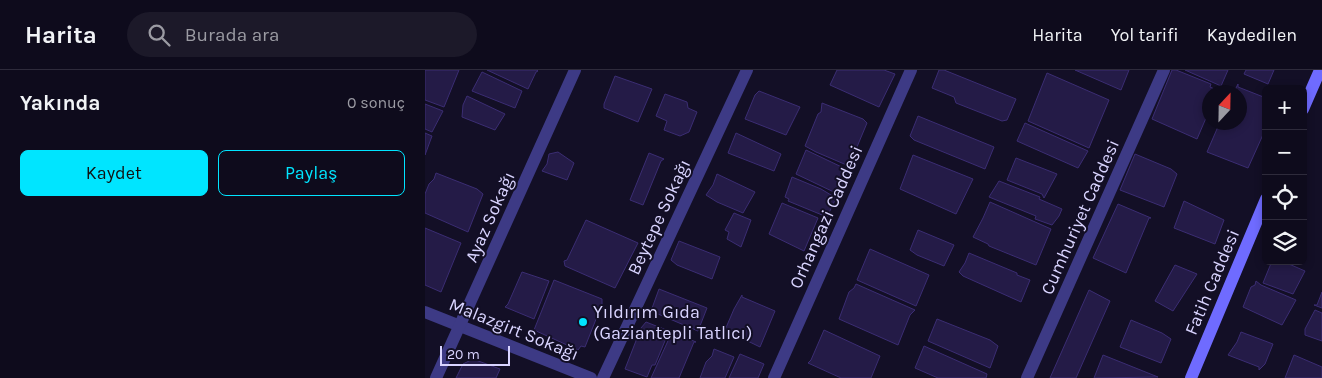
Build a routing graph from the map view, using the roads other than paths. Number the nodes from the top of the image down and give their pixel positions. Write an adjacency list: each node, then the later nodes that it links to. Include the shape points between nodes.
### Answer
1 (575, 70): 9 (street, Ayaz Sokağı)
2 (747, 70): 12 (street, Beytepe Sokağı)
3 (911, 70): 13 (street, Orhangazi Caddesi)
4 (1164, 70): 14 (street, Cumhuriyet Caddesi)
5 (1320, 70): 6 (main road)
6 (1307, 100)
7 (1262, 209): 15 (main road, Fatih Caddesi)
8 (425, 312): 9 (street, Malazgirt Sokağı)
9 (460, 326): 10 (street, Ayaz Sokağı); 11 (street, Malazgirt Sokağı)
10 (437, 378)
11 (591, 378)
12 (603, 378)
13 (774, 378)
14 (1027, 378)
15 (1191, 378)

